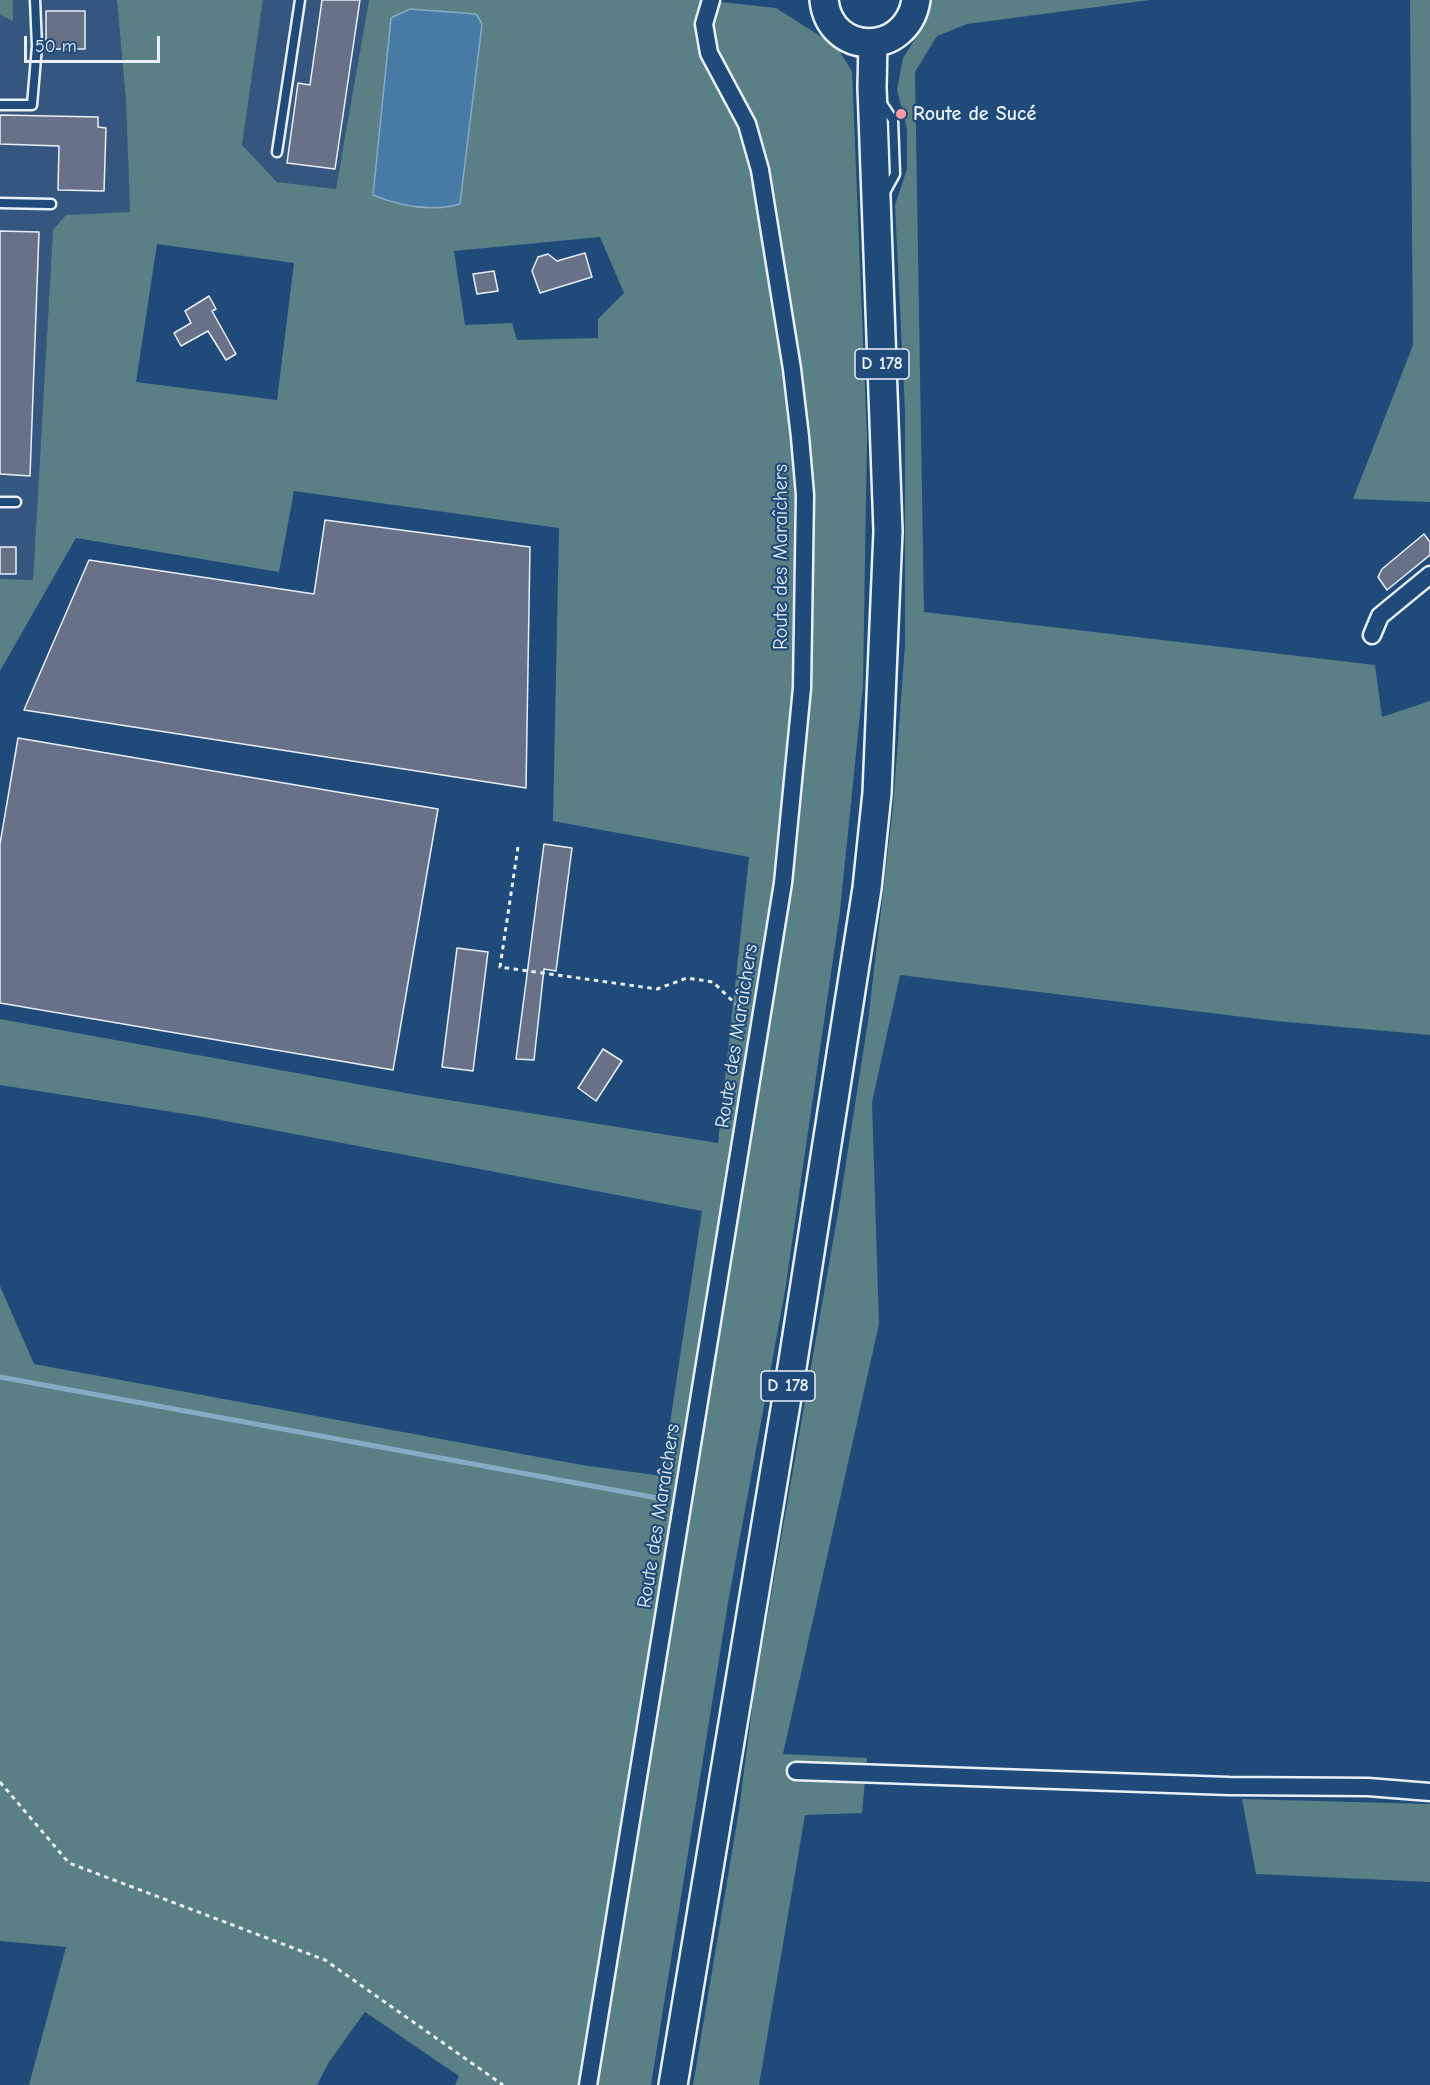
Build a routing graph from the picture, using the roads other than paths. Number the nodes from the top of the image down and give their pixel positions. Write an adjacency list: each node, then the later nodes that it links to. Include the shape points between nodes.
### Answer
1 (35, 0): 7 (lane, via 37,46 32,105)
2 (300, 0): 8 (lane)
3 (711, 0): 17 (street, Route des Maraîchers, via 704,24 709,53 747,124 760,170 792,369 805,495 802,688 783,883)
4 (824, 0): 6 (main road, via 838,31 849,38)
5 (916, 0): 6 (main road, via 908,23 899,33)
6 (873, 43): 18 (main road, D 178, via 888,531 877,793 867,888 793,1361)
7 (0, 105)
8 (277, 152)
9 (0, 203): 10 (lane)
10 (51, 204)
11 (0, 502): 12 (lane)
12 (16, 502)
13 (1430, 575): 14 (street, via 1380,616)
14 (1372, 635)
15 (796, 1770): 16 (street)
16 (1430, 1792)
17 (588, 2085)
18 (673, 2085)

